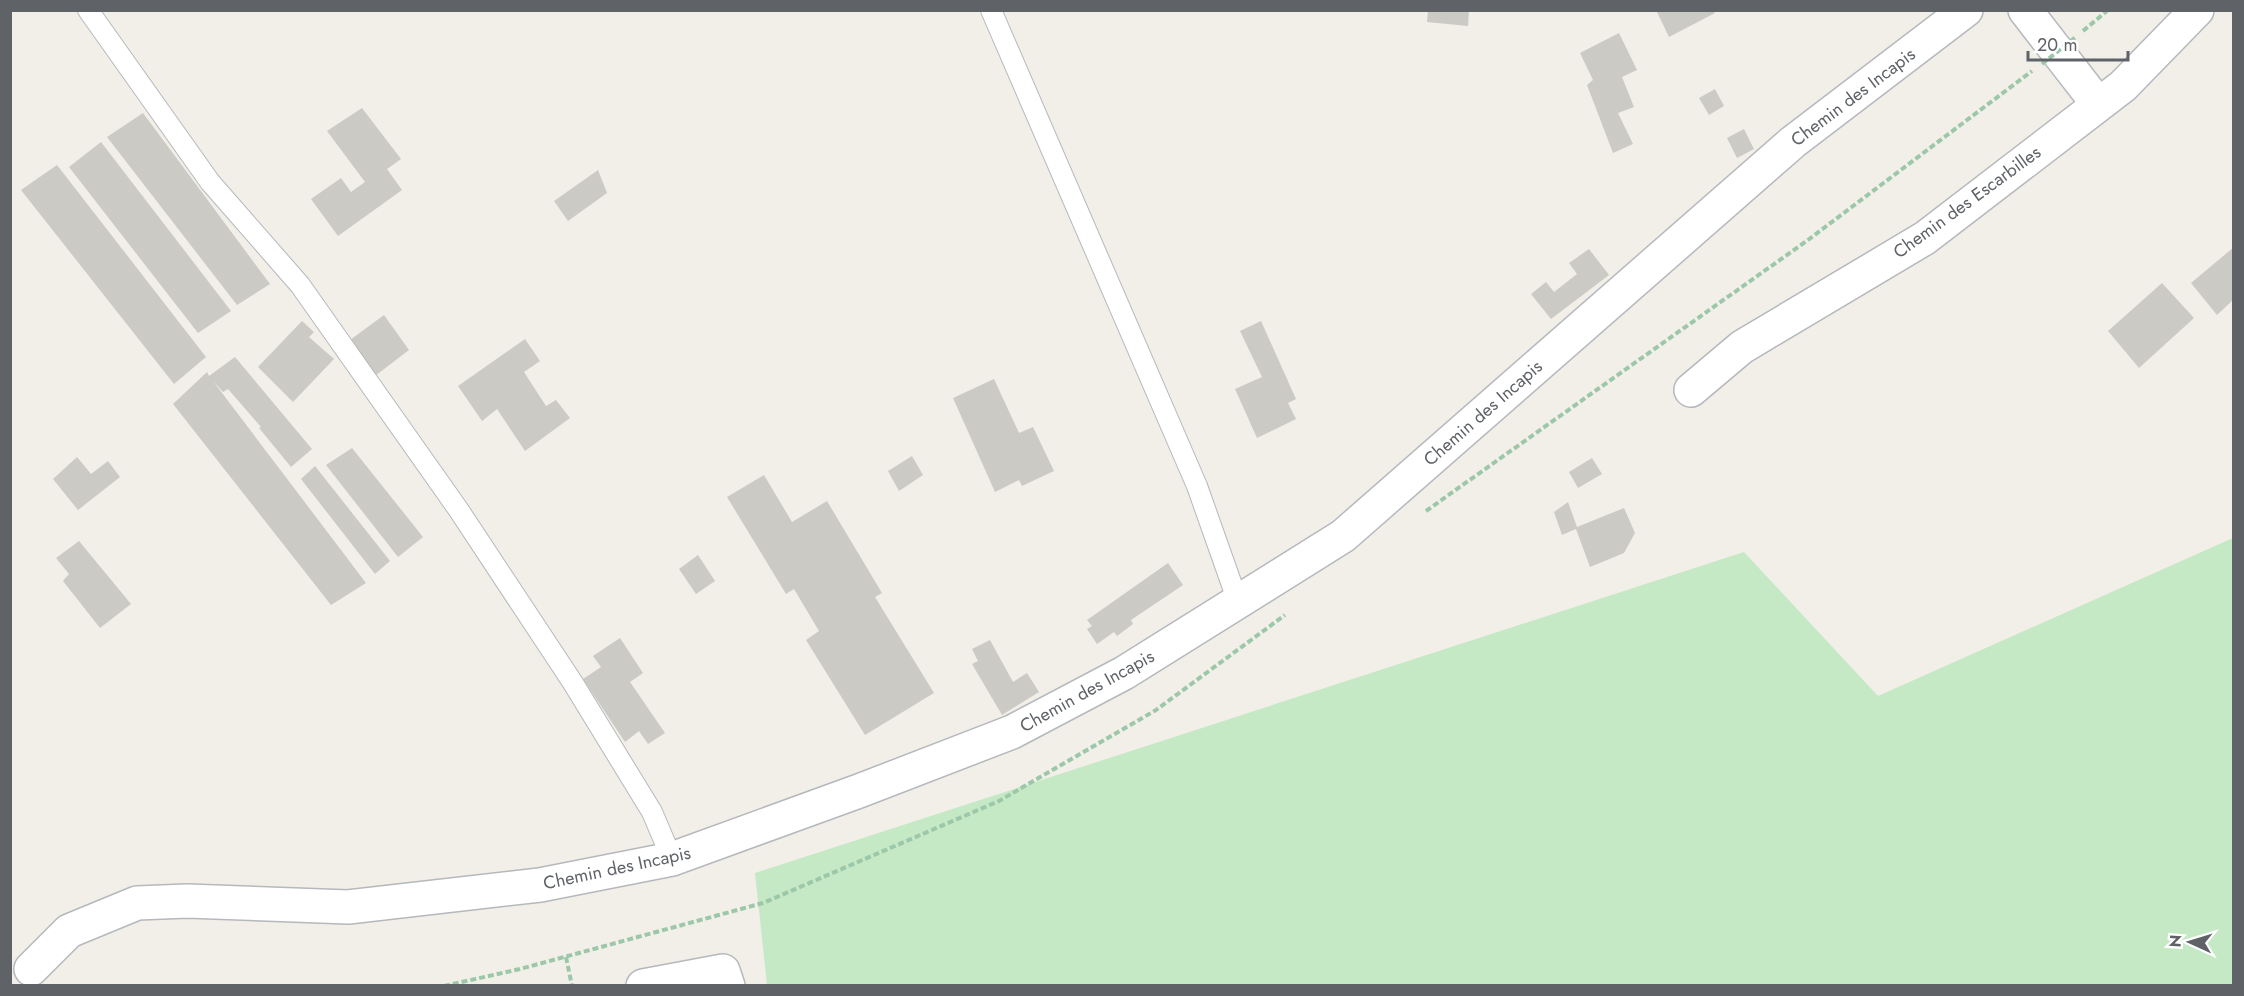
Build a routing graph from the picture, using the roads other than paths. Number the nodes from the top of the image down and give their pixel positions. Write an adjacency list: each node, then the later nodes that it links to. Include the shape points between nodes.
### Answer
1 (88, 10): 9 (lane, via 210,182 300,285 458,509 652,812)
2 (991, 10): 8 (lane, via 1197,486)
3 (1966, 10): 8 (street, Chemin des Incapis, via 1793,142 1343,536)
4 (2025, 10): 6 (street)
5 (2196, 10): 6 (street, Chemin des Escarbilles, via 2123,87)
6 (2098, 104): 7 (street, Chemin des Escarbilles, via 1925,237 1742,346)
7 (1691, 390)
8 (1238, 602): 9 (street, Chemin des Incapis, via 1124,673 1012,732)
9 (672, 859): 10 (street, Chemin des Incapis, via 540,885 348,907 137,903 69,931)
10 (21, 969)
11 (643, 986): 12 (street, via 723,971)
12 (728, 986)

